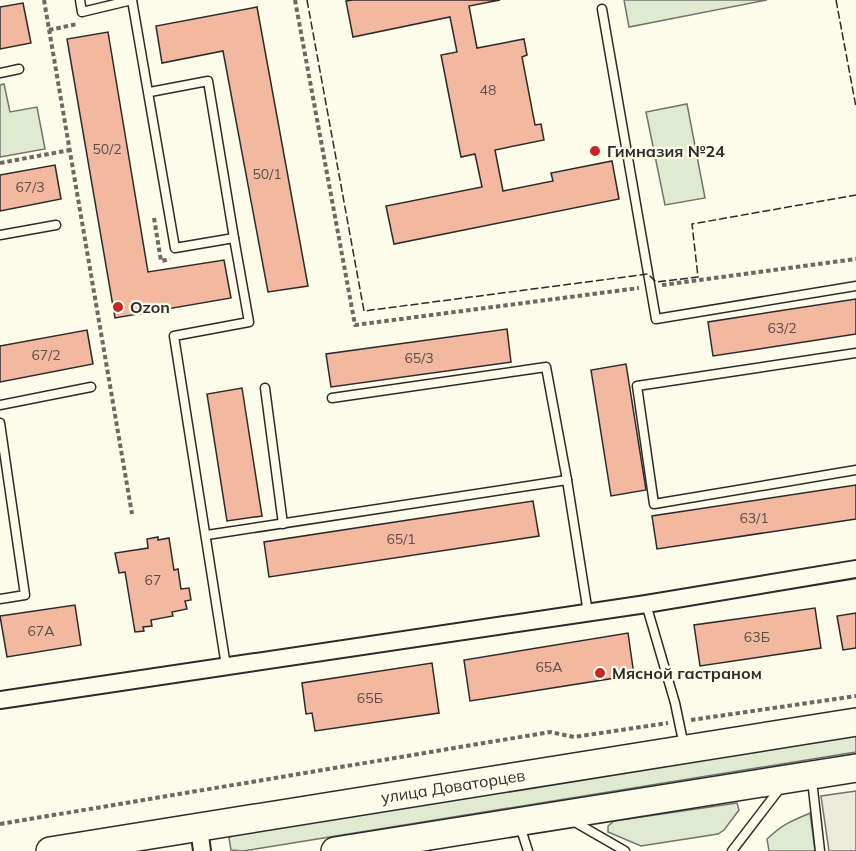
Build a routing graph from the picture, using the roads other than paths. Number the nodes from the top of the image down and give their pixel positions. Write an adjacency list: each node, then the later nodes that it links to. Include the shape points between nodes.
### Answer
1 (80, 0): 2 (lane, via 82,12)
2 (132, 0): 6 (lane)
3 (602, 9): 10 (lane, via 656,319)
4 (19, 69): 5 (lane)
5 (0, 73)
6 (150, 92): 9 (lane, via 175,248); 9 (lane, via 208,81)
7 (56, 225): 8 (lane)
8 (0, 235)
9 (234, 238): 20 (lane, via 249,322 174,336)
10 (856, 286)
11 (856, 353): 17 (lane, via 637,386 654,504)
12 (91, 387): 15 (lane)
13 (266, 388): 19 (lane)
14 (332, 398): 18 (lane, via 546,367)
15 (0, 405)
16 (0, 423): 22 (lane, via 25,595)
17 (856, 470)
18 (567, 480): 19 (lane); 24 (lane)
19 (283, 524): 20 (lane)
20 (207, 535): 25 (lane)
21 (856, 569): 23 (street)
22 (0, 599)
23 (646, 604): 24 (street); 28 (lane)
24 (588, 613): 25 (street)
25 (226, 666): 26 (street)
26 (0, 700)
27 (856, 722): 28 (main road, улица Доваторцев)
28 (684, 748): 33 (main road, улица Доваторцев)
29 (856, 768): 30 (main road)
30 (800, 777): 31 (main road); 38 (lane); 39 (lane)
31 (563, 815): 32 (main road); 37 (lane)
32 (519, 821): 35 (main road); 36 (lane)
33 (201, 839): 34 (main road, улица Доваторцев)
34 (50, 851)
35 (335, 851)
36 (528, 851)
37 (625, 851)
38 (732, 851)
39 (820, 851)

